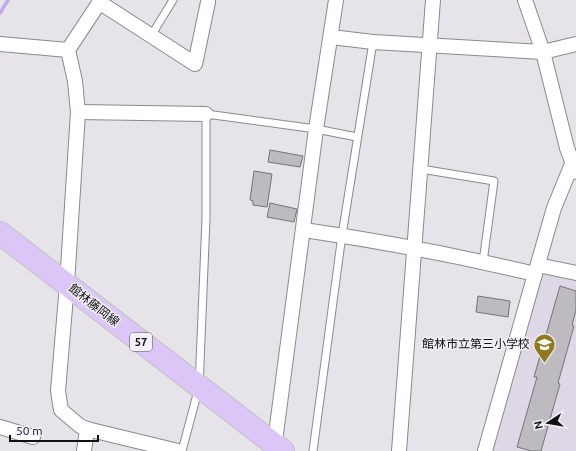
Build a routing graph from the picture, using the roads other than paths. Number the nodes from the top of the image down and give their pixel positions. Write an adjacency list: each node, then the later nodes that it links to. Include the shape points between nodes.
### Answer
1 (173, 0): 7 (lane)
2 (336, 0): 8 (street)
3 (433, 0): 12 (street)
4 (525, 0): 14 (street)
5 (100, 1): 7 (street); 13 (street)
6 (208, 2): 7 (street, via 195,64)
7 (151, 36)
8 (331, 37): 9 (street); 17 (street)
9 (373, 42): 12 (street); 18 (lane)
10 (0, 44): 13 (street)
11 (576, 44): 14 (street)
12 (430, 45): 14 (street); 21 (street)
13 (68, 50): 15 (street)
14 (544, 52): 19 (street)
15 (78, 112): 16 (street); 29 (street)
16 (206, 114): 17 (lane); 30 (lane, via 206,219)
17 (316, 129): 18 (lane); 22 (street)
18 (357, 136): 24 (lane)
19 (571, 146): 20 (street)
20 (574, 168): 27 (street, via 554,208)
21 (421, 169): 25 (street); 26 (lane, via 494,181)
22 (304, 230): 24 (street); 34 (street)
23 (0, 233): 29 (main road, 館林藤岡線 / 57)
24 (342, 235): 25 (street); 38 (lane)
25 (414, 249): 26 (street); 39 (street)
26 (483, 262): 27 (street)
27 (536, 269): 28 (street); 40 (street)
28 (576, 274)
29 (67, 284): 30 (main road, 館林藤岡線 / 57); 32 (street, via 58,397 61,410)
30 (199, 388): 34 (main road, 館林藤岡線 / 57); 37 (lane)
31 (0, 427): 33 (street)
32 (87, 429): 35 (street); 36 (street)
33 (33, 437)
34 (277, 449)
35 (84, 451)
36 (178, 451)
37 (182, 451)
38 (313, 451)
39 (399, 451)
40 (485, 451)

